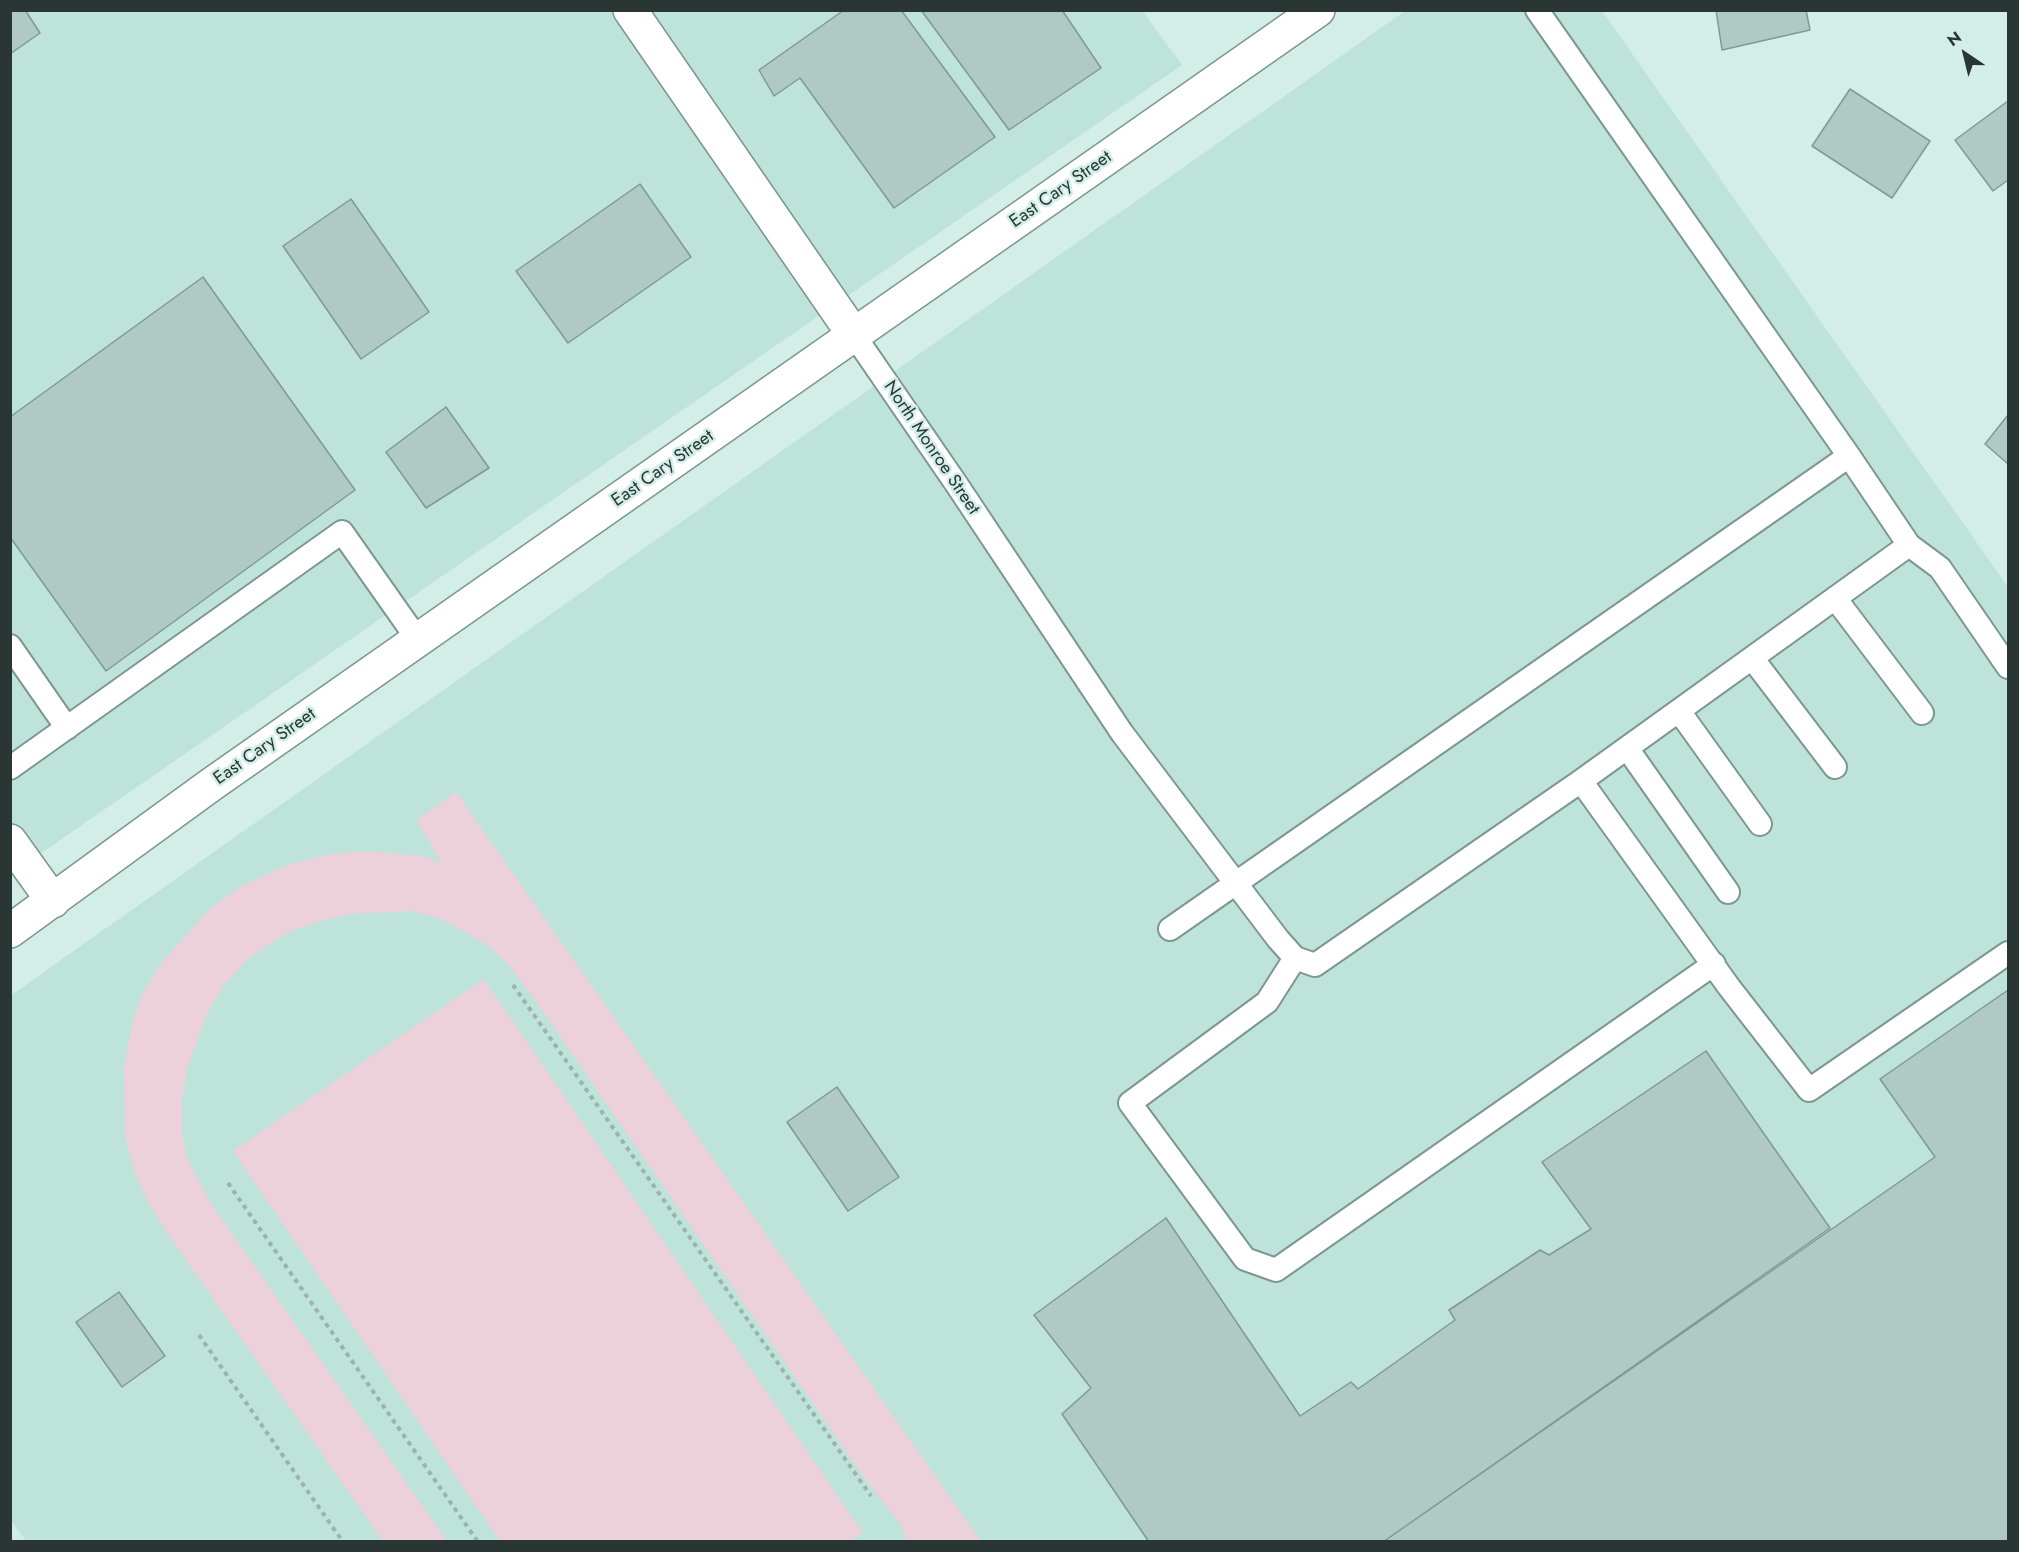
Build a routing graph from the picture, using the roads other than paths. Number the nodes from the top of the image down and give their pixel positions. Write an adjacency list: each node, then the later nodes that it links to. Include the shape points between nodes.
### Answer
1 (630, 10): 4 (street, North Monroe Street)
2 (1318, 10): 4 (street, East Cary Street)
3 (1537, 10): 5 (lane)
4 (854, 335): 8 (street, East Cary Street); 21 (lane, North Monroe Street, via 1122,733)
5 (1849, 456): 6 (lane); 21 (lane)
6 (1908, 545): 7 (lane); 11 (lane, via 1940,568)
7 (1834, 598): 10 (lane); 13 (lane)
8 (418, 640): 14 (lane, via 342,532); 23 (street, East Cary Street)
9 (10, 646): 14 (lane)
10 (1752, 658): 12 (lane); 16 (lane)
11 (2008, 667)
12 (1679, 711): 15 (lane); 19 (lane)
13 (1922, 713)
14 (67, 728): 17 (lane)
15 (1627, 748): 18 (lane); 22 (lane)
16 (1835, 767)
17 (10, 768)
18 (1581, 781): 27 (lane, via 1315,965); 28 (lane)
19 (1760, 824)
20 (10, 841): 23 (street)
21 (1235, 883): 24 (lane); 27 (lane, North Monroe Street)
22 (1728, 892)
23 (53, 901): 25 (street, East Cary Street)
24 (1170, 929)
25 (10, 931)
26 (2008, 953): 28 (lane, via 1809,1090)
27 (1295, 958): 28 (lane, via 1267,1002 1130,1103 1245,1259 1276,1270)
28 (1714, 964)

